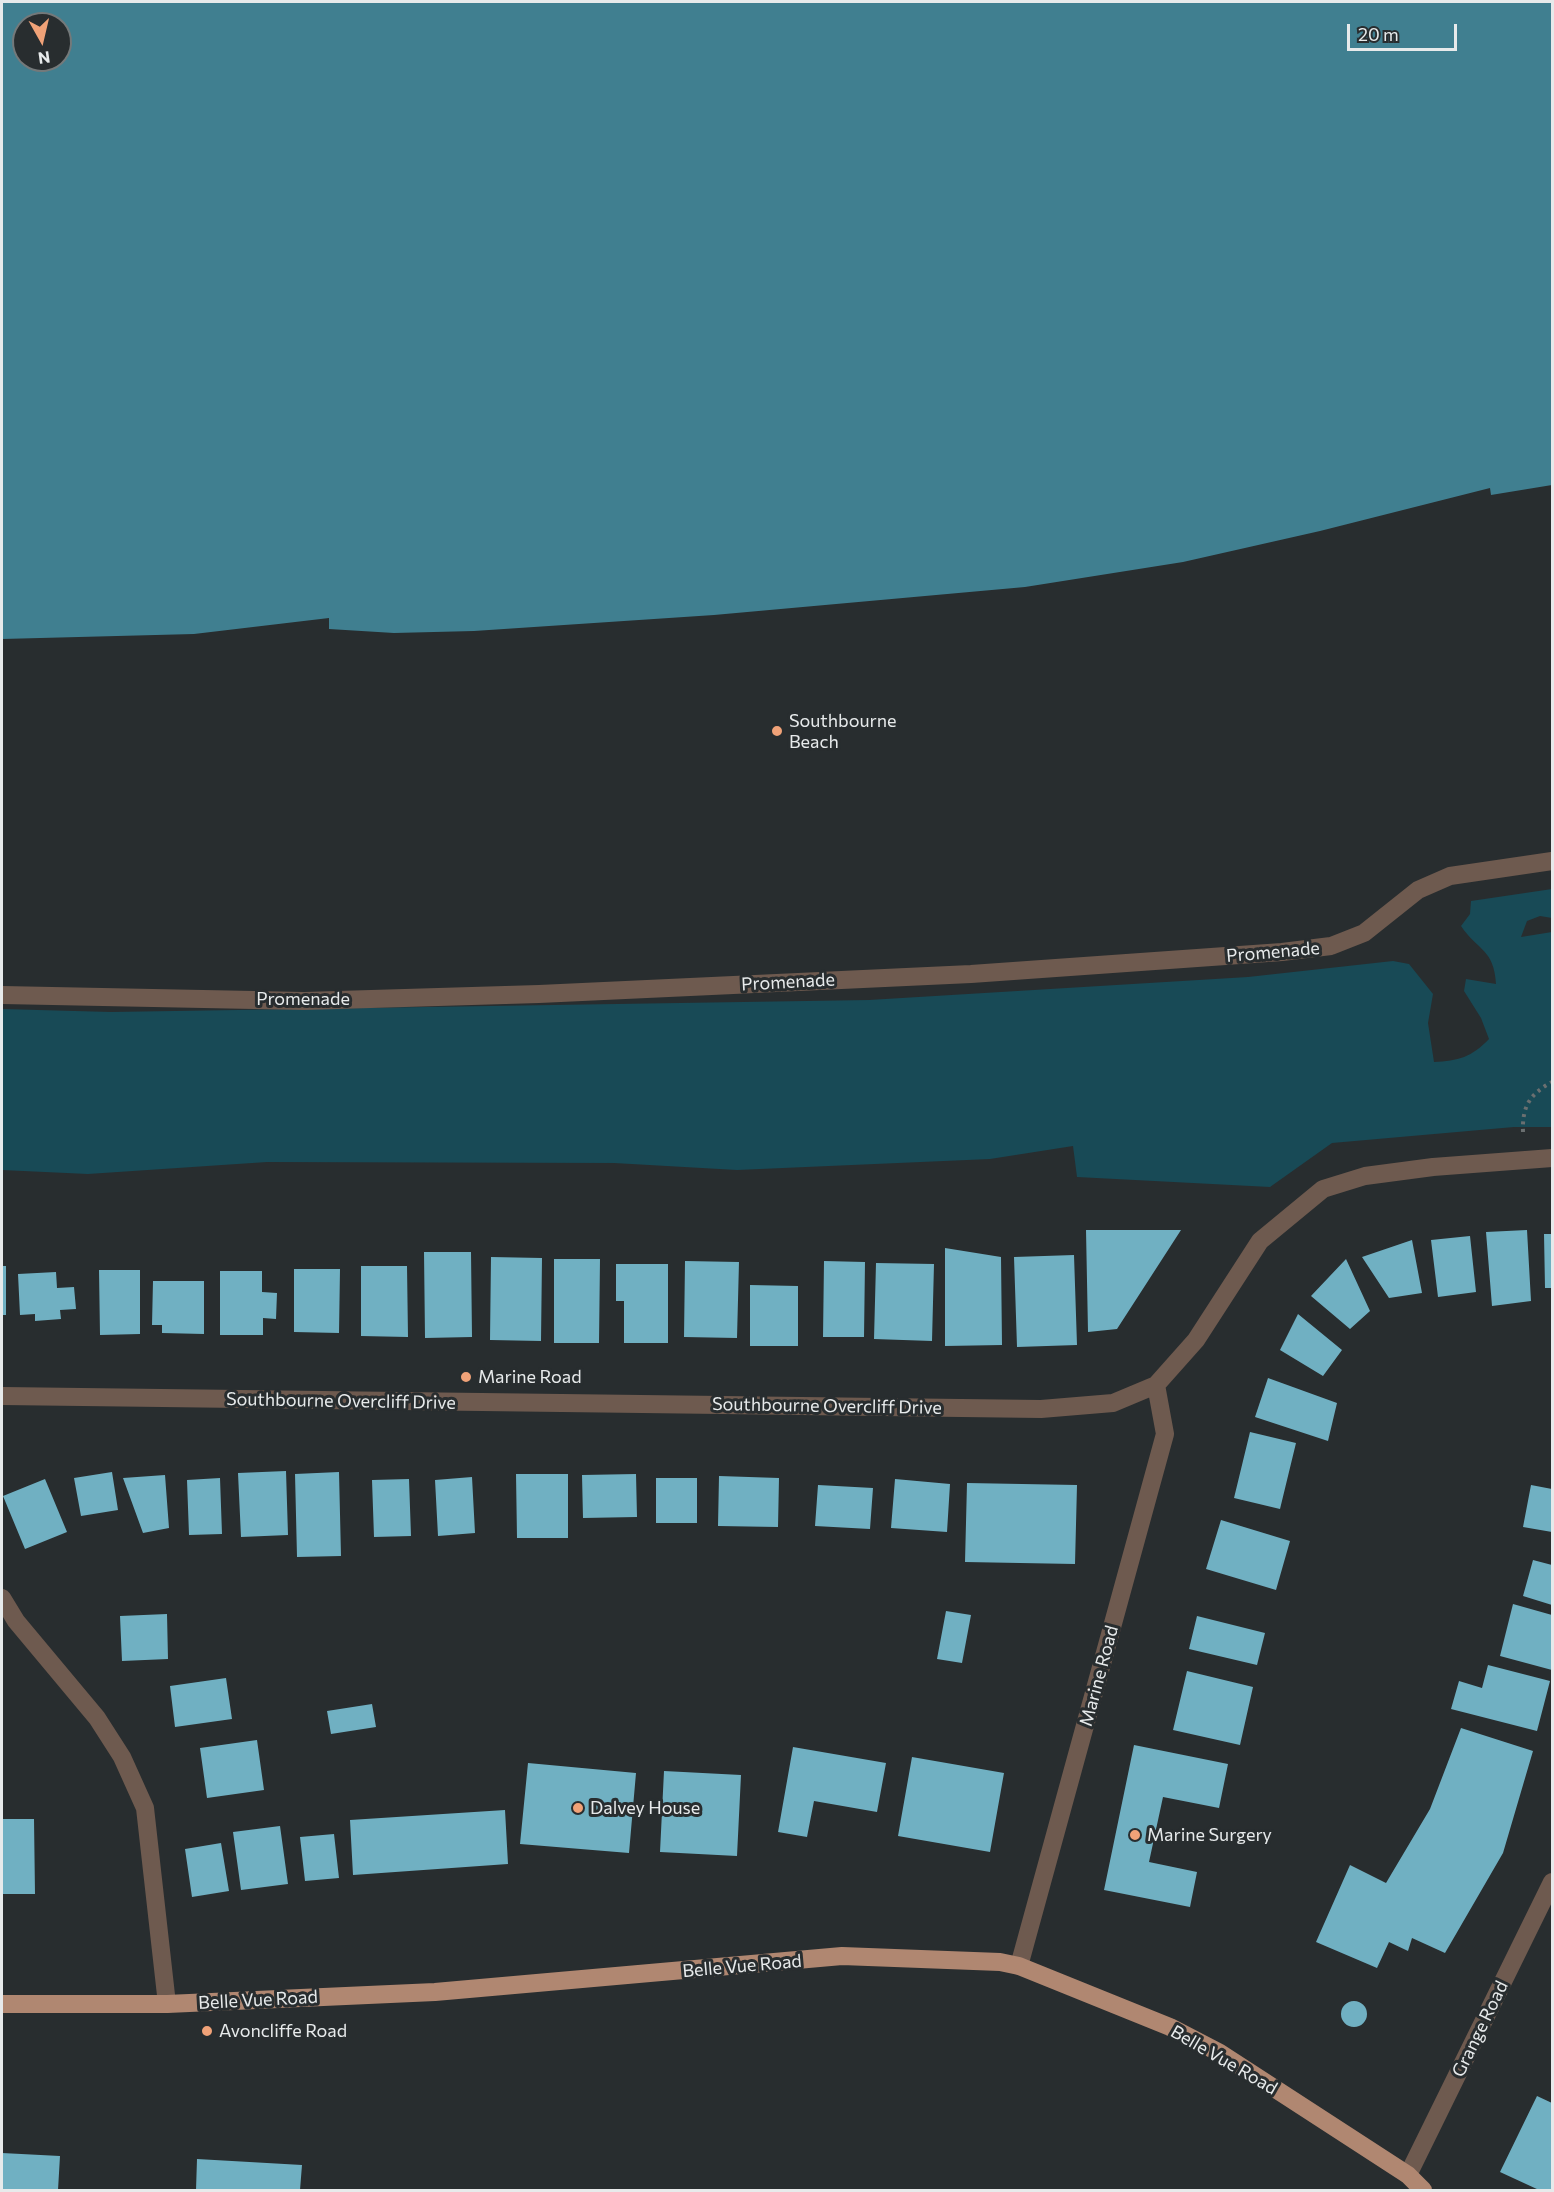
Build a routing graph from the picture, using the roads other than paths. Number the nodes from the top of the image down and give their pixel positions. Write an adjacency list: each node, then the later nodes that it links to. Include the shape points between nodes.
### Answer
1 (1552, 861): 2 (street, Promenade, via 1450,876 1418,890 1364,933 1331,946 1281,952 971,974 538,994 304,1000)
2 (2, 995)
3 (1552, 1158): 4 (street, Southbourne Overcliff Drive, via 1365,1176 1323,1189 1260,1241 1196,1340)
4 (1156, 1385): 5 (street, Southbourne Overcliff Drive, via 1113,1403 1041,1409); 8 (street, Marine Road, via 1166,1434)
5 (2, 1395)
6 (2, 1599): 10 (street, via 16,1622 97,1718 122,1757 146,1808)
7 (1552, 1882): 11 (street, Grange Road)
8 (1019, 1966): 10 (main road, Belle Vue Road, via 842,1956 435,1992); 11 (main road, Belle Vue Road, via 1170,2027 1220,2053)
9 (2, 2004): 10 (main road, Belle Vue Road)
10 (167, 2004)
11 (1408, 2175): 12 (main road, Belle Vue Road)
12 (1423, 2190)

